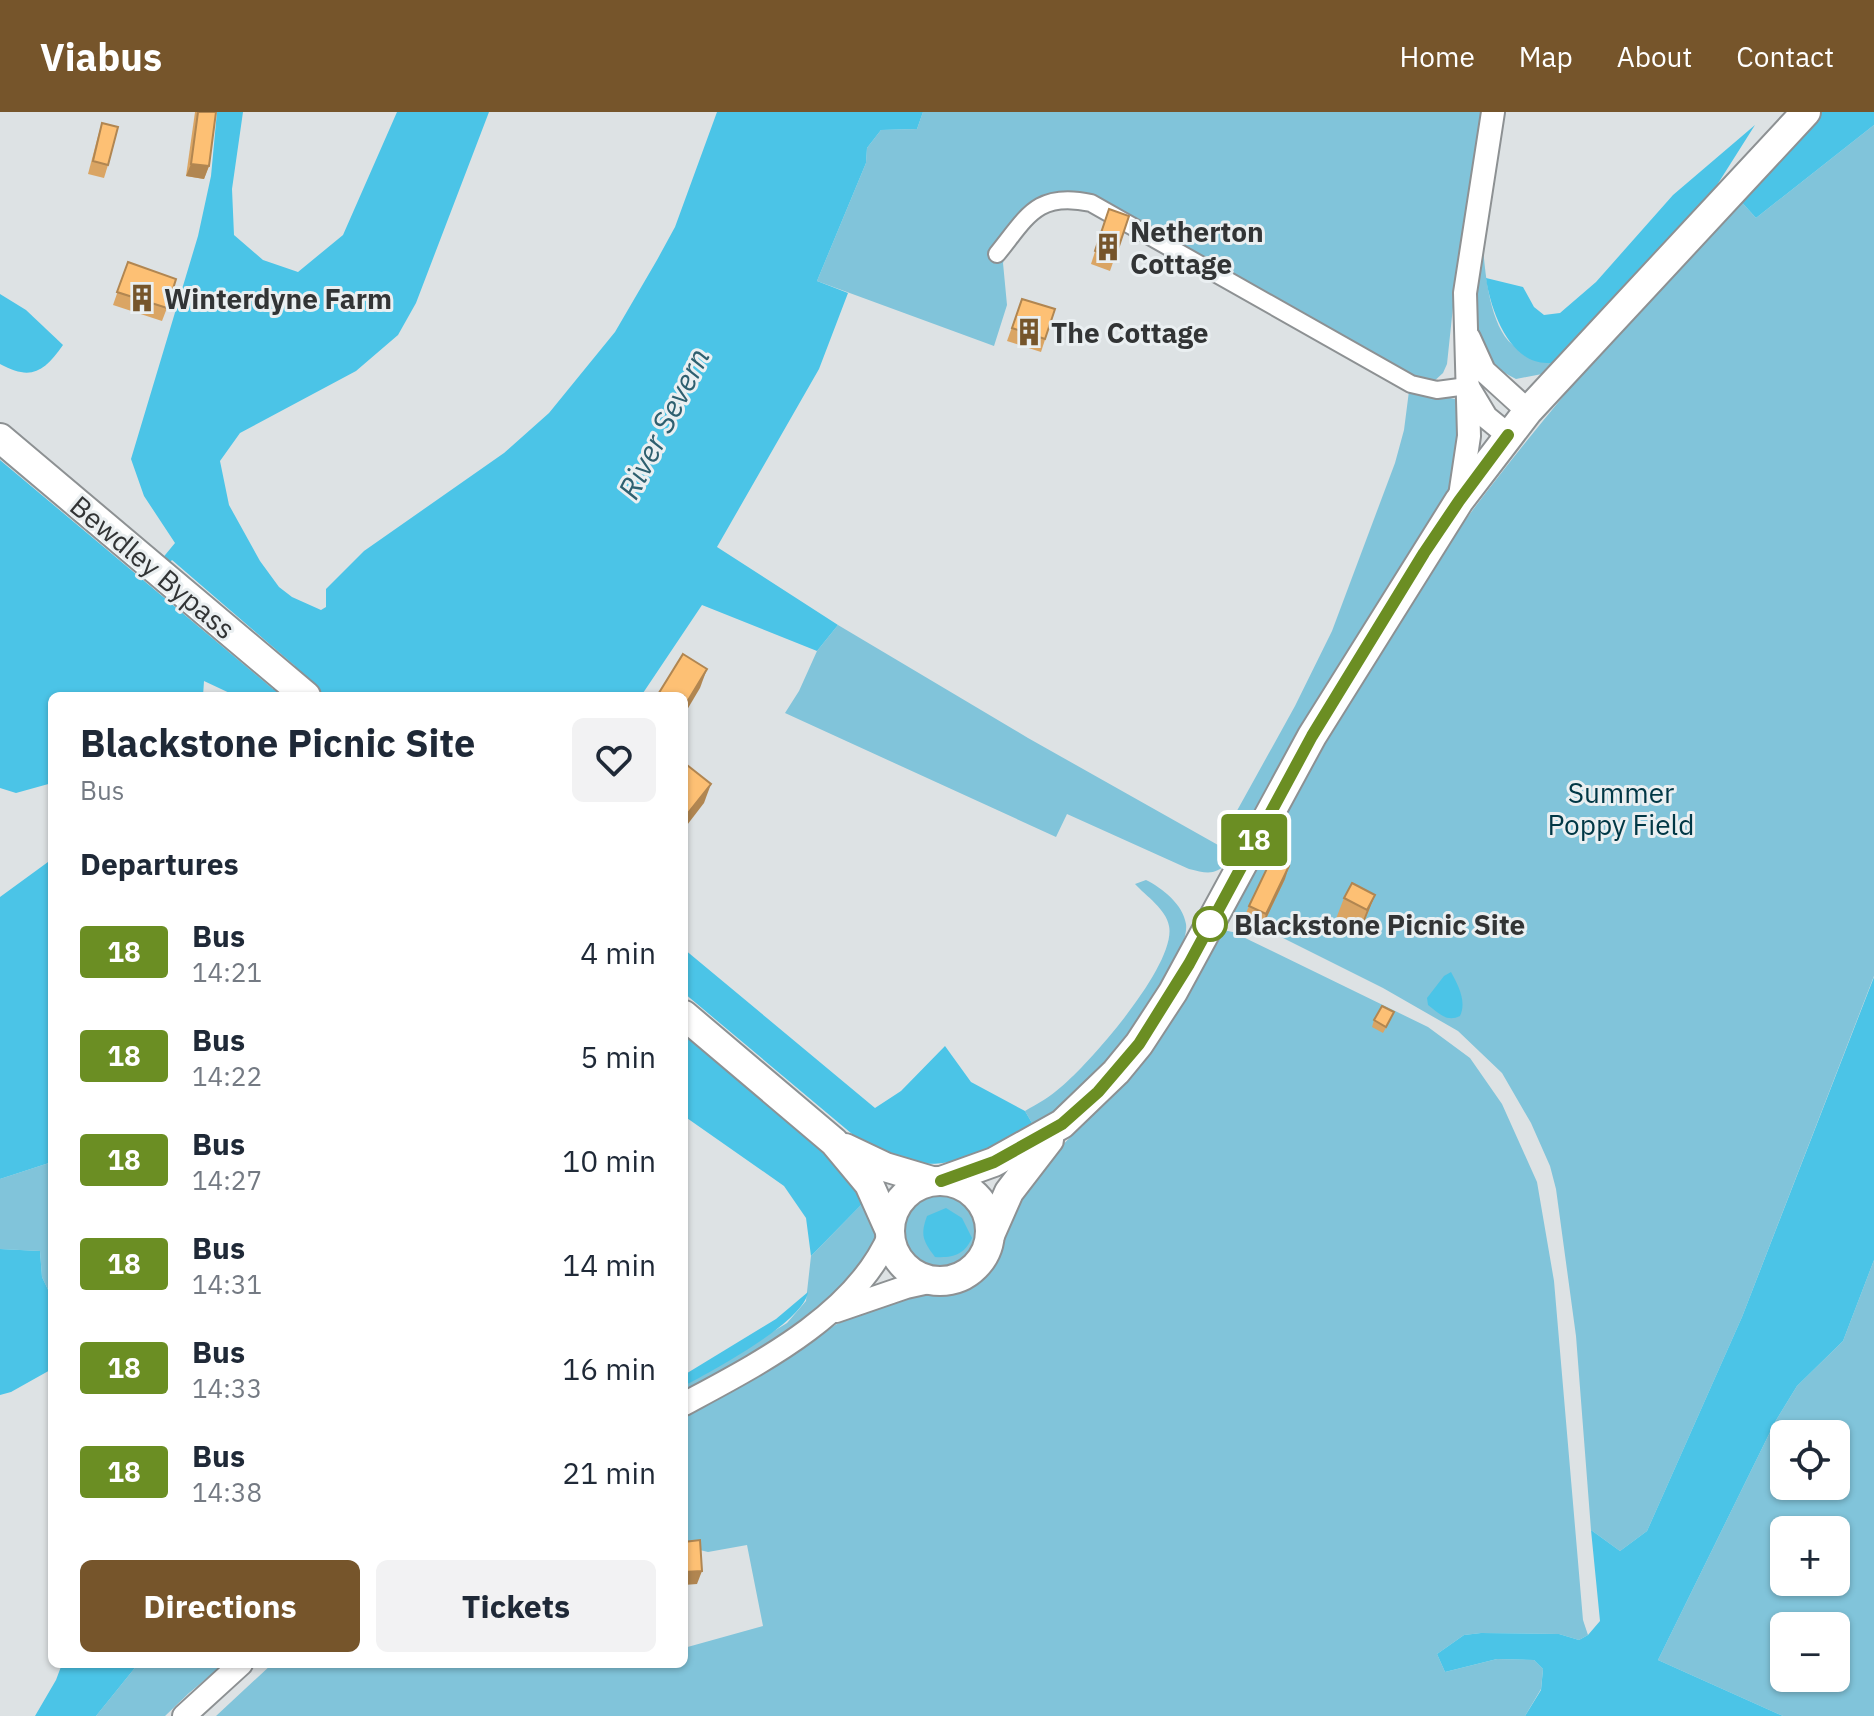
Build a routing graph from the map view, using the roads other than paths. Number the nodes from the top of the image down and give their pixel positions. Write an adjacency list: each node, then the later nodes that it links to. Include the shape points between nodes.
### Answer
1 (1493, 112): 4 (main road, via 1468,269)
2 (1806, 112): 6 (highway)
3 (997, 254): 5 (street, via 1031,211 1052,200 1091,203 1411,384 1437,390)
4 (1466, 329): 5 (main road); 6 (main road, via 1484,371)
5 (1467, 386): 7 (main road, via 1486,417); 9 (main road, via 1467,459)
6 (1528, 411): 7 (highway)
7 (1508, 435): 9 (highway)
8 (0, 438): 10 (highway, Bewdley Bypass)
9 (1459, 501): 12 (highway, via 1312,736 1157,1017 1116,1072)
10 (301, 692)
11 (688, 1018): 13 (highway)
12 (1062, 1124): 14 (highway, via 994,1162); 16 (highway, via 1009,1192)
13 (834, 1142): 14 (highway, via 885,1167); 15 (highway, via 869,1184)
14 (937, 1181): 15 (highway, via 906,1194); 16 (highway, via 976,1195 989,1220)
15 (890, 1232): 17 (highway, via 908,1269); 18 (main road, via 874,1266)
16 (990, 1235): 17 (highway, via 979,1263 953,1279)
17 (938, 1280): 18 (main road)
18 (831, 1312): 19 (main road)
19 (688, 1402)
20 (237, 1668): 21 (main road)
21 (184, 1716)

